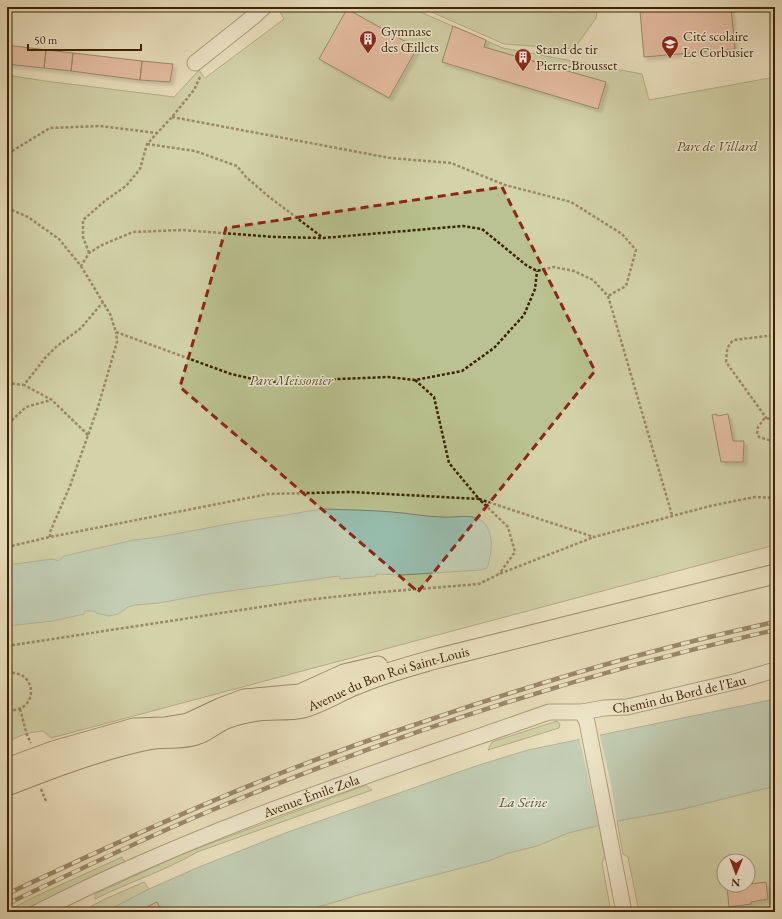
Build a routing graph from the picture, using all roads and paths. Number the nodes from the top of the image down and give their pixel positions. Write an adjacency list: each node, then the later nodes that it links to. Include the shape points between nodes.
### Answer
1 (264, 7): 2 (street)
2 (198, 68): 3 (path, via 194,90)
3 (172, 117): 4 (path); 12 (path, via 390,158 451,163 505,184 571,202 622,234 636,250 626,286)
4 (158, 133): 5 (path); 6 (path, via 100,126 50,128)
5 (147, 144): 8 (path, via 195,151 237,166 268,196); 9 (path, via 140,169 126,186 83,220 83,237)
6 (7, 152)
7 (7, 208): 10 (path, via 28,217 59,239)
8 (323, 238): 9 (path, via 182,230 133,232 102,245); 11 (path, via 463,226 482,229)
9 (89, 254): 10 (path)
10 (81, 266): 13 (path)
11 (537, 271): 12 (path, via 554,267 574,271 593,280); 16 (path, via 535,289 524,315 494,348 462,371)
12 (608, 296): 27 (path)
13 (103, 302): 14 (path); 18 (path, via 81,328 44,358)
14 (116, 332): 16 (path, via 231,374 266,382 388,377); 23 (path, via 117,342)
15 (775, 335): 21 (path, via 734,340 728,344 726,362)
16 (415, 380): 26 (path, via 434,397 449,463)
17 (7, 383): 18 (path)
18 (24, 385): 19 (path)
19 (52, 400): 22 (path, via 26,407 11,421); 23 (path)
20 (775, 418): 21 (path)
21 (767, 419): 24 (path, via 758,427 757,434)
22 (7, 420)
23 (88, 435): 28 (path)
24 (775, 442)
25 (775, 498): 27 (path, via 755,497)
26 (479, 499): 28 (path, via 351,492 268,494); 29 (path); 32 (path, via 508,527 515,552)
27 (672, 515): 29 (path)
28 (50, 537): 30 (path)
29 (594, 537): 32 (path)
30 (7, 547)
31 (775, 562): 41 (main road, Avenue du Bon Roi Saint-Louis, via 357,670 300,694 244,699 176,726 134,728 53,750)
32 (498, 574): 34 (path, via 479,584 306,600)
33 (775, 574): 42 (main road, Avenue du Bon Roi Saint-Louis, via 439,658 386,673 304,708 254,711 238,715 196,735 132,744 66,764)
34 (7, 646)
35 (775, 670): 39 (street, Chemin du Bord de l'Eau, via 627,707 604,708)
36 (7, 673): 37 (path, via 19,674 29,682 31,694 25,706)
37 (20, 709): 38 (path); 40 (path)
38 (7, 710)
39 (585, 717): 43 (street, Avenue Émile Zola, via 549,712 271,810 173,849); 44 (street)
40 (27, 734)
41 (7, 768)
42 (7, 786)
43 (38, 912)
44 (624, 912)

